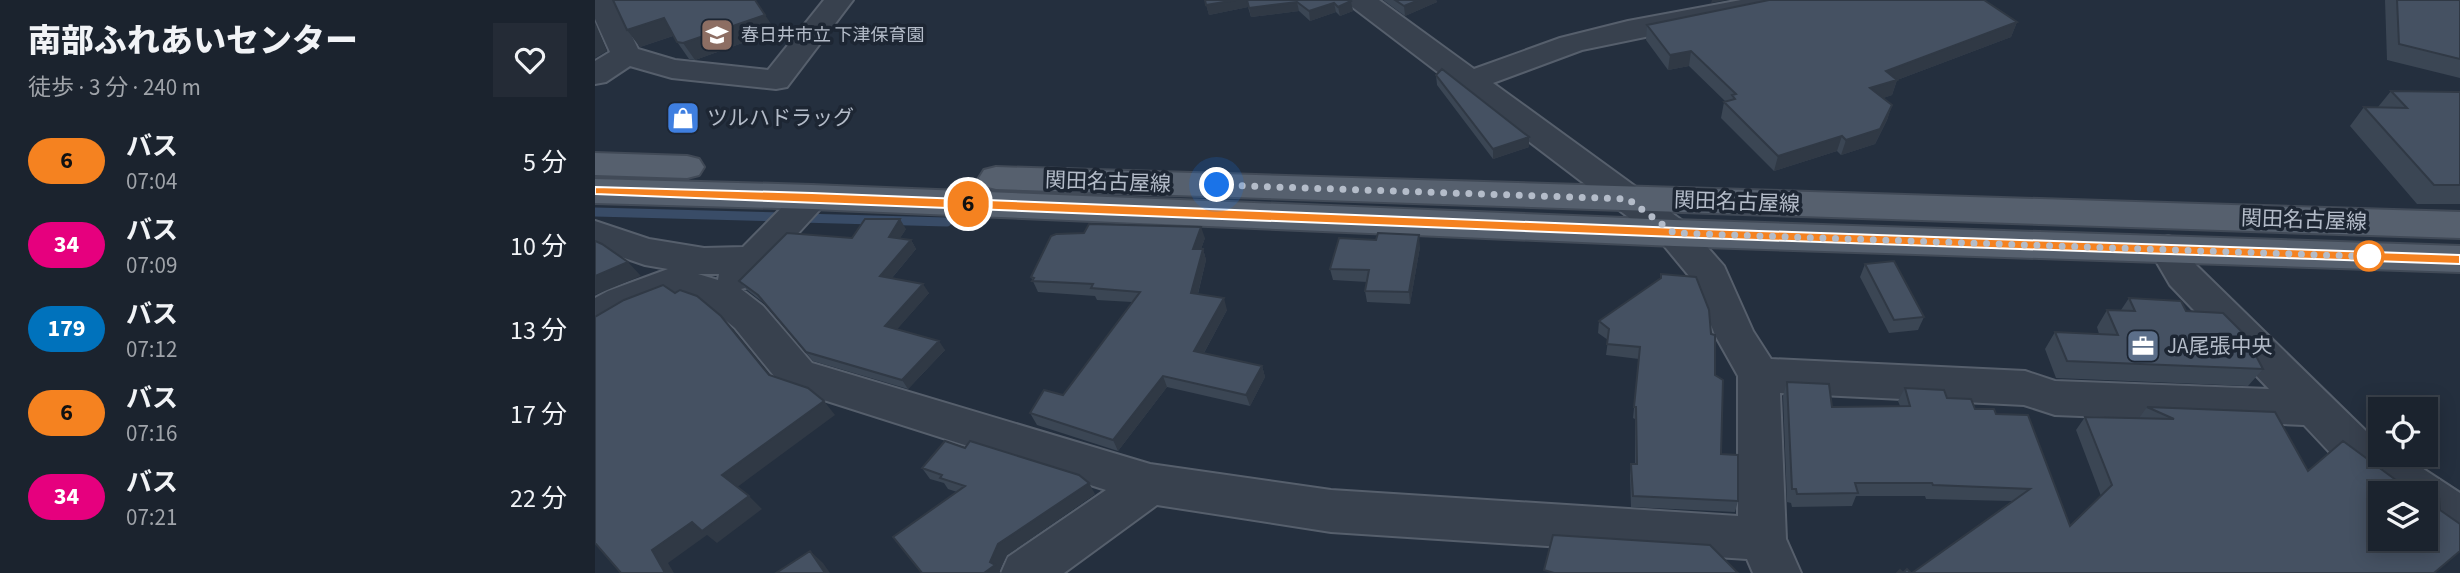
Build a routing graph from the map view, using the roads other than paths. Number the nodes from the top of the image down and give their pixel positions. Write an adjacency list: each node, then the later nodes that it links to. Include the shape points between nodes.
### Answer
1 (601, 0): 5 (street)
2 (839, 0): 5 (street, via 776,80 672,68)
3 (1361, 0): 7 (street)
4 (1786, 0): 7 (street, via 1571,44)
5 (626, 55): 6 (street)
6 (595, 75)
7 (1471, 81): 10 (street)
8 (597, 186): 9 (main road, 関田名古屋線); 10 (main road, 関田名古屋線)
9 (812, 197): 12 (main road, 関田名古屋線); 16 (street, via 753,260)
10 (1628, 199): 11 (main road, 関田名古屋線); 12 (street)
11 (2460, 225)
12 (1674, 233): 14 (main road, 関田名古屋線); 18 (street, via 1711,276 1735,335)
13 (595, 234): 16 (street)
14 (2168, 249): 15 (main road, 関田名古屋線); 19 (street, via 2183,275)
15 (2460, 260)
16 (701, 278): 17 (street, via 632,296); 21 (street, via 749,317 798,375)
17 (595, 317)
18 (1759, 375): 19 (street, via 2025,388 2055,398); 24 (street)
19 (2315, 408): 20 (street, via 2351,444)
20 (2405, 481)
21 (1150, 484): 24 (street, via 1331,510); 25 (street)
22 (2438, 504): 23 (street)
23 (2460, 519)
24 (1770, 556)
25 (1025, 573)

